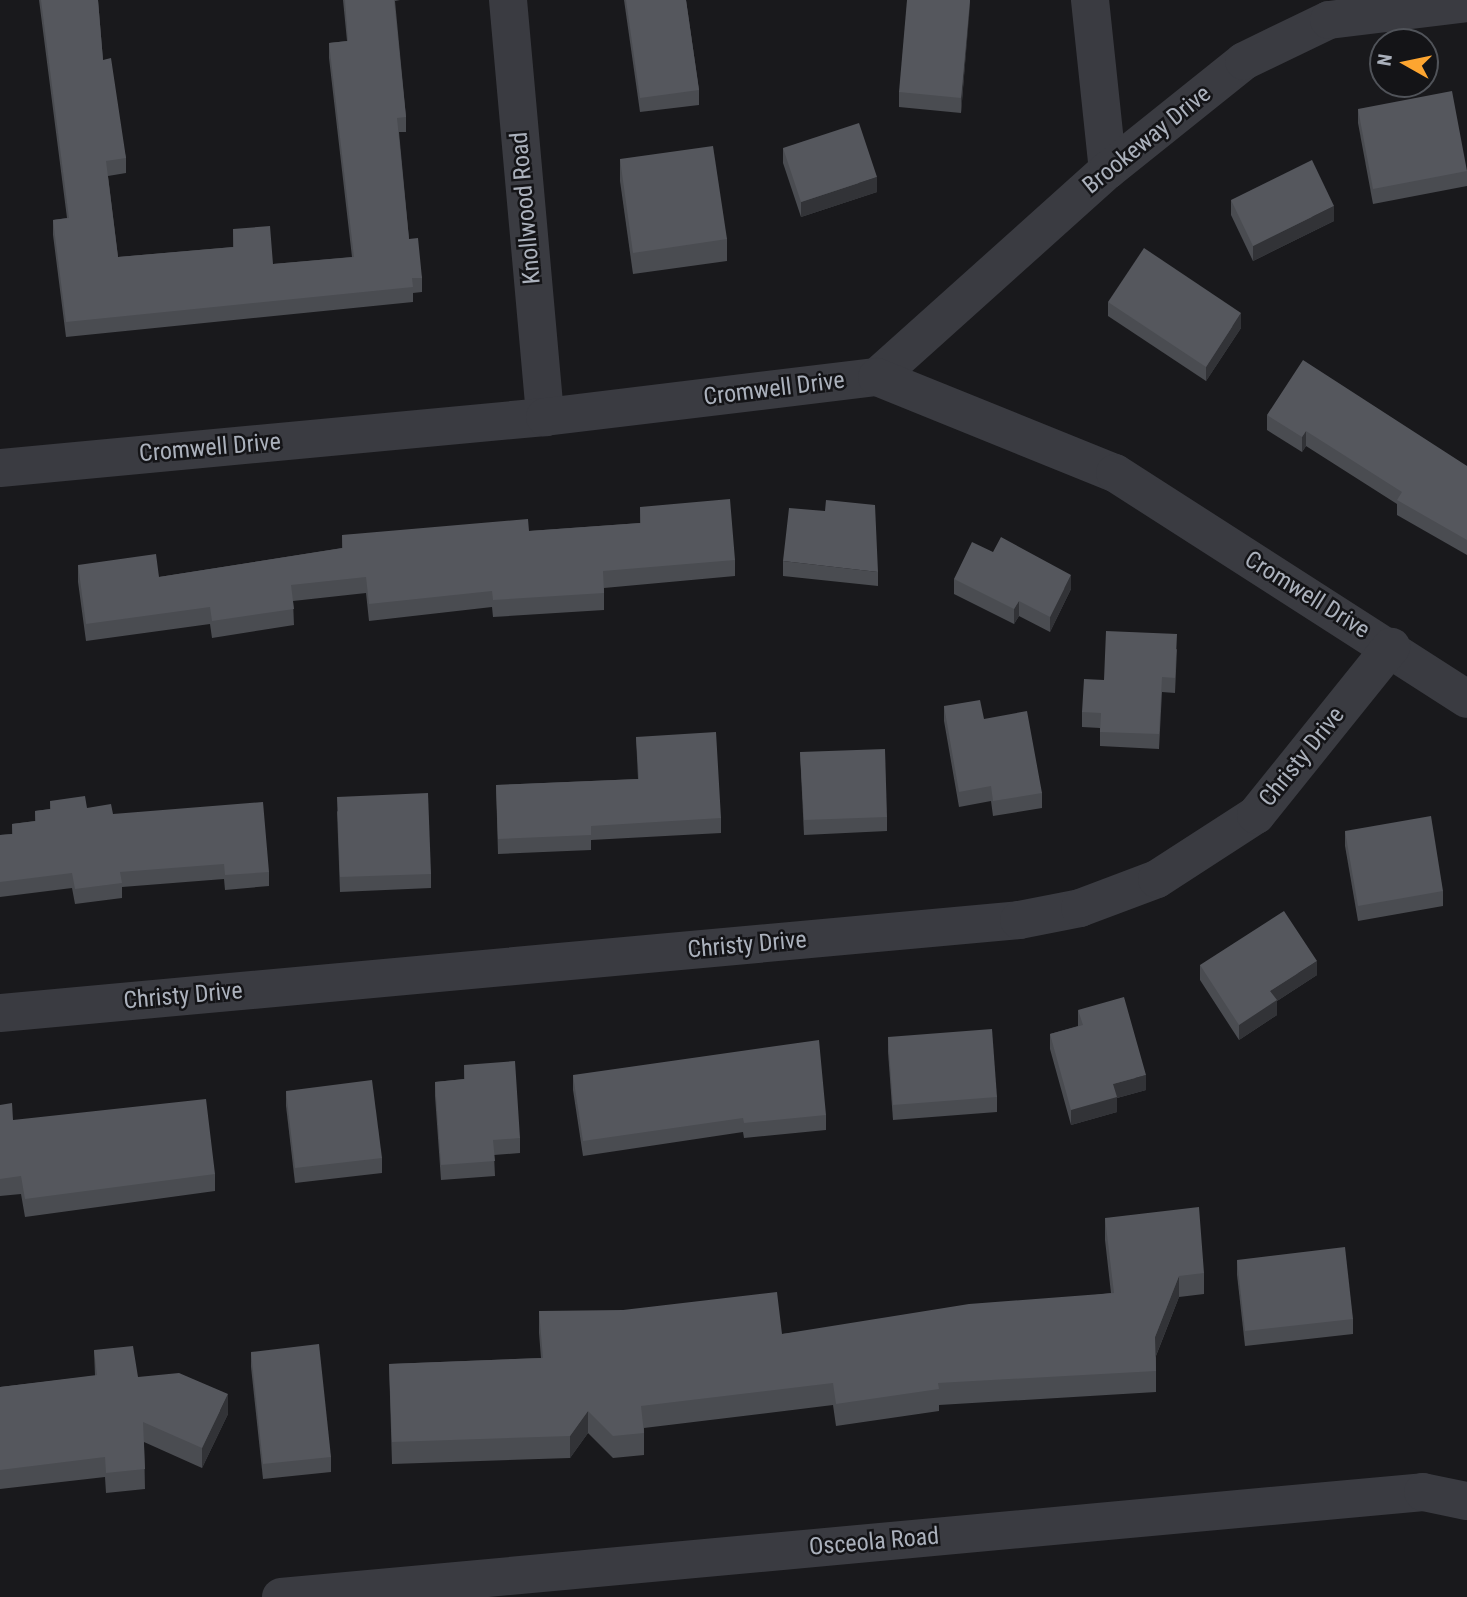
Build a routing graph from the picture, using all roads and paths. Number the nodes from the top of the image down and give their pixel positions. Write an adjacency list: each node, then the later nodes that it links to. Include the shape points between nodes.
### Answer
1 (508, 0): 6 (street, Knollwood Road)
2 (1090, 0): 4 (street)
3 (1467, 3): 4 (street, Brookeway Drive, via 1329,20 1244,61)
4 (1108, 170): 5 (street, Brookeway Drive)
5 (877, 377): 6 (street, Cromwell Drive); 8 (street, Cromwell Drive, via 1115,473)
6 (545, 416): 7 (street, Cromwell Drive)
7 (0, 468)
8 (1391, 647): 9 (street, Cromwell Drive); 10 (street, Christy Drive, via 1256,815 1157,879 1080,908 1019,920)
9 (1467, 699)
10 (0, 1013)
11 (1467, 1501): 12 (street, Osceola Road, via 1423,1492)
12 (281, 1597)

